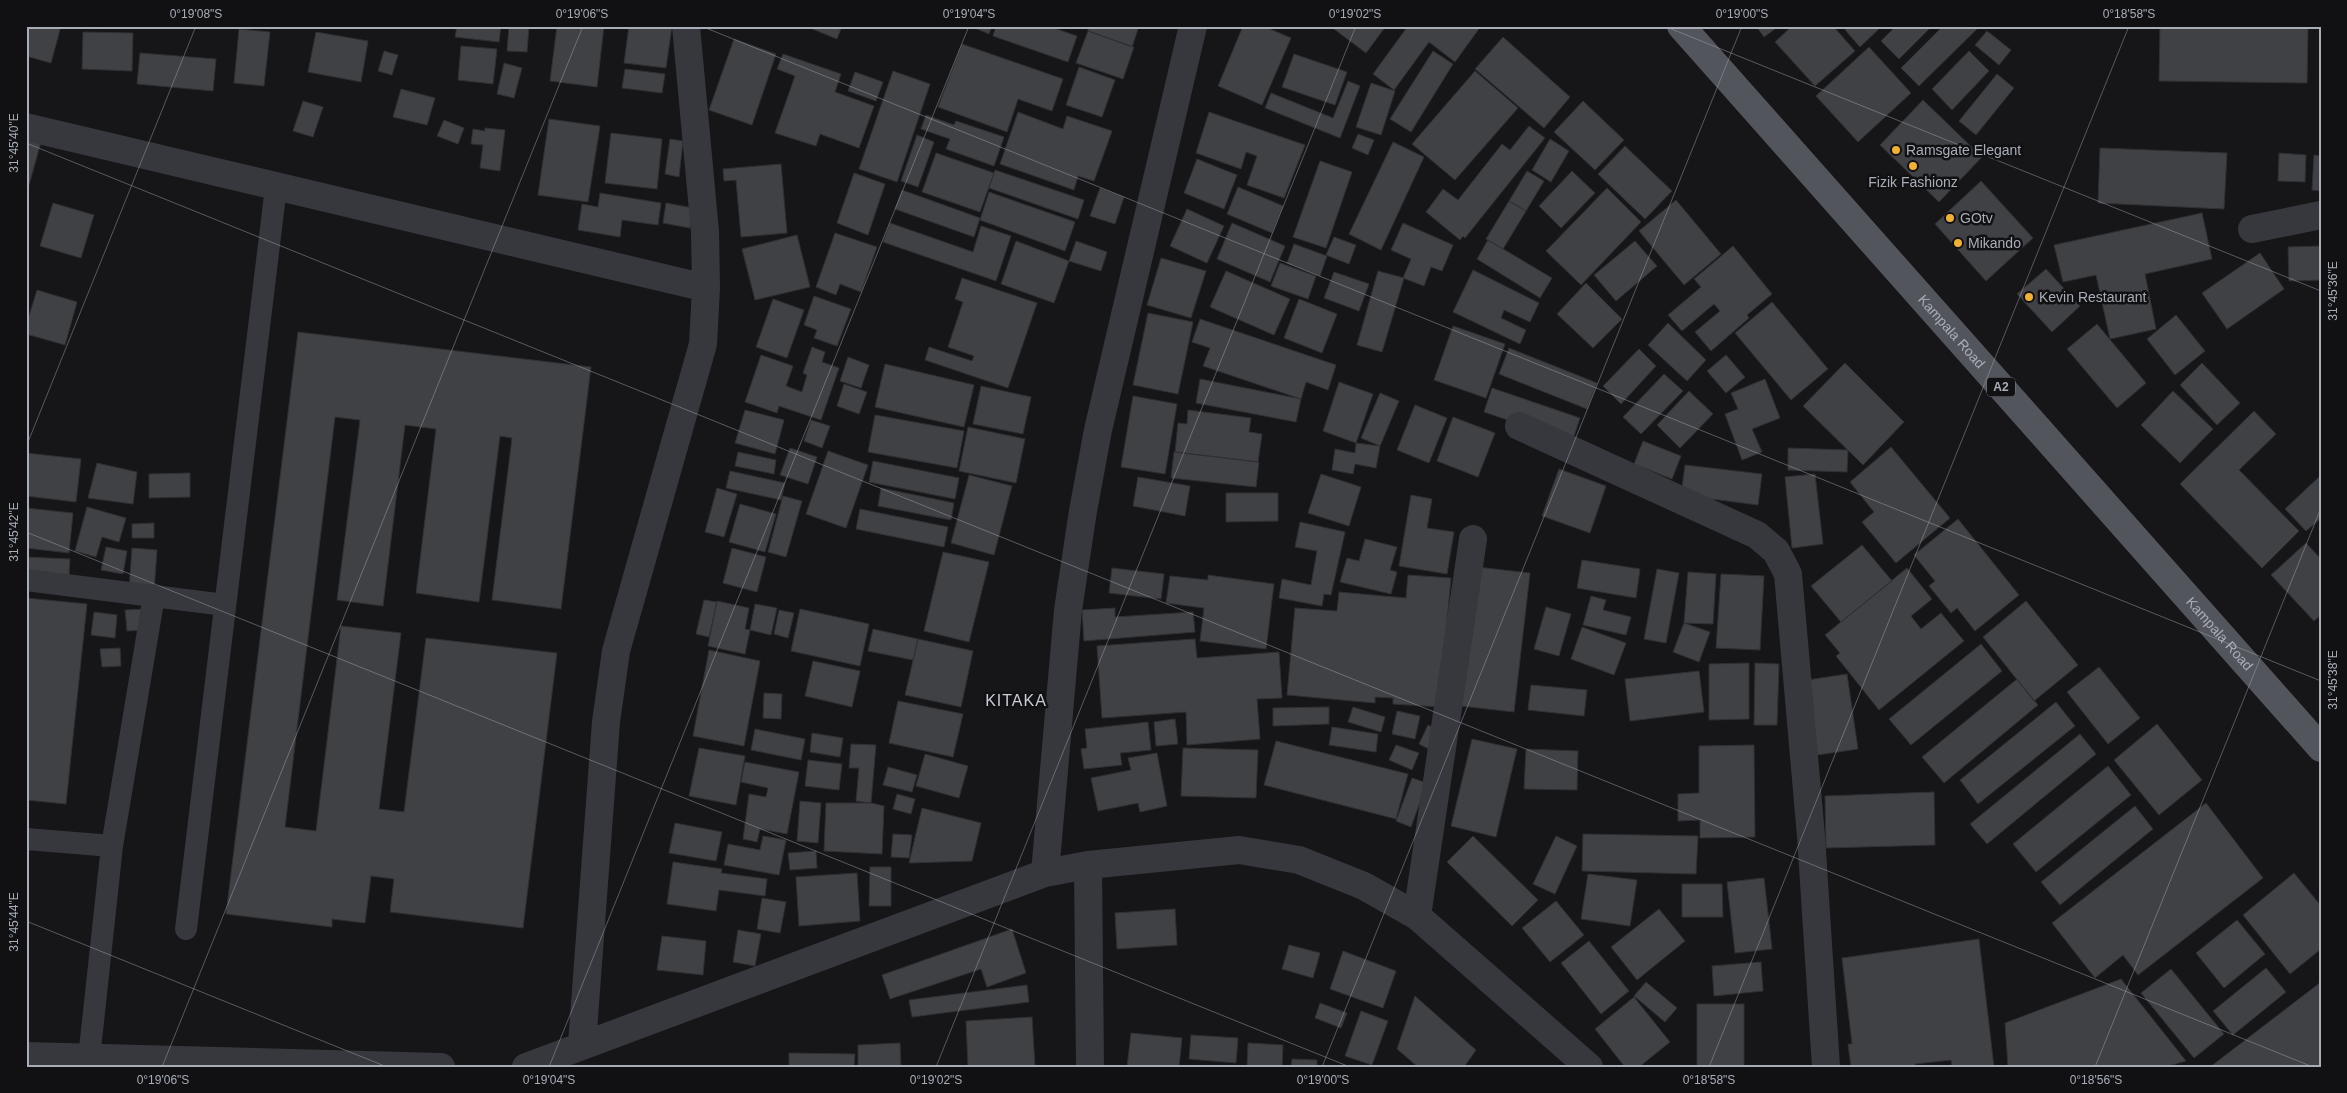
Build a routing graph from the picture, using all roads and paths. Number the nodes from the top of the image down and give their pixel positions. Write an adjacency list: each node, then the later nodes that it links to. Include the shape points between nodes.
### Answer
1 (686, 26): 8 (street, via 705,232)
2 (1193, 26): 18 (street, via 1098,430 1083,511 1068,610)
3 (1681, 26): 14 (main road, Kampala Road / A2)
4 (26, 127): 5 (street)
5 (276, 187): 8 (street); 13 (lane)
6 (2321, 216): 7 (street)
7 (2252, 229)
8 (706, 288): 21 (street, via 703,344 616,651 606,722)
9 (1519, 426): 28 (street, via 1757,535 1776,551 1788,574 1811,836)
10 (1473, 539): 19 (street)
11 (26, 580): 12 (lane)
12 (154, 596): 13 (lane); 16 (lane)
13 (225, 606): 20 (lane)
14 (2321, 748)
15 (26, 839): 16 (lane)
16 (112, 846): 23 (lane)
17 (1088, 864): 18 (street); 19 (street, via 1239,850 1299,860 1364,886); 26 (street)
18 (1045, 873): 21 (street)
19 (1417, 916): 27 (street)
20 (186, 929)
21 (582, 1044): 25 (street)
22 (26, 1056): 23 (street)
23 (89, 1058): 24 (street)
24 (441, 1067)
25 (526, 1067)
26 (1090, 1067)
27 (1589, 1067)
28 (1826, 1067)

